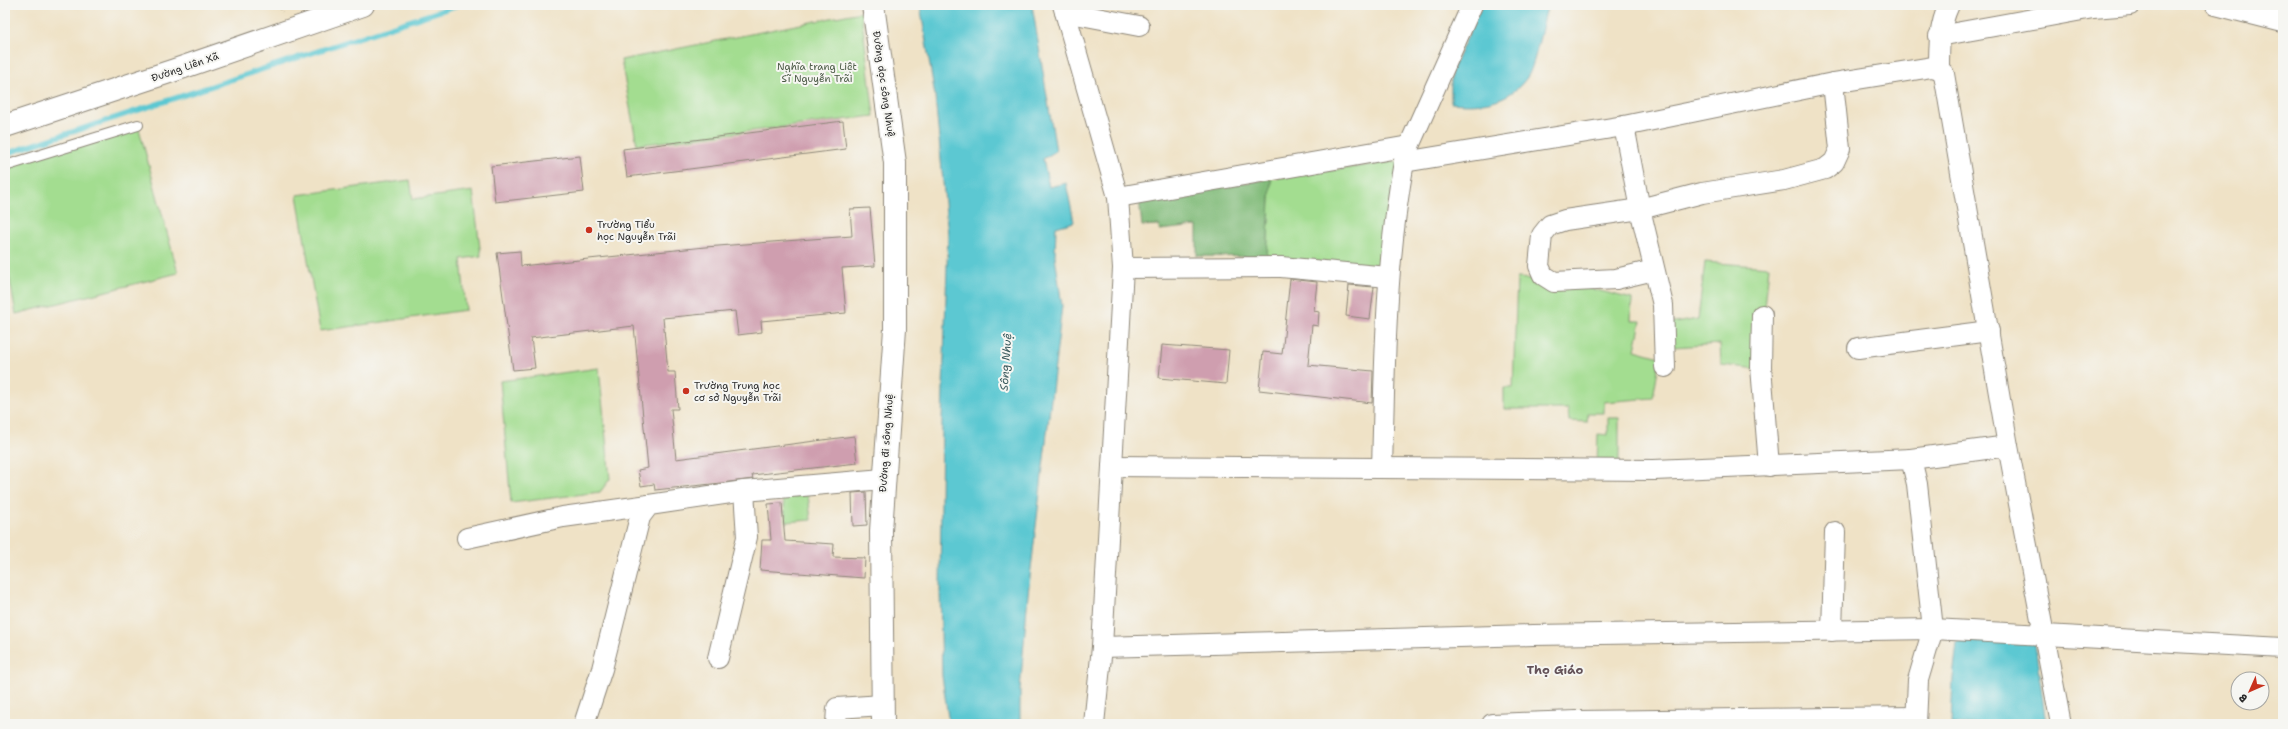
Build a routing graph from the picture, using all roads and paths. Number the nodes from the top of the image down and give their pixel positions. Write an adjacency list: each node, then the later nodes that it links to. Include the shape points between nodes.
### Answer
1 (363, 5): 14 (street, Đường Liên Xã)
2 (873, 5): 17 (street, Đường dọc sông Nhuệ)
3 (1472, 5): 16 (street)
4 (1949, 5): 10 (street, via 1943,17)
5 (2130, 5): 10 (street, via 2093,8)
6 (2216, 5): 8 (street)
7 (1064, 9): 9 (street); 19 (street)
8 (2283, 22)
9 (1139, 26)
10 (1939, 36): 11 (street)
11 (1939, 69): 12 (street, via 1932,67); 25 (street, via 1944,74)
12 (1833, 83): 15 (street); 20 (street, via 1840,149 1834,162 1825,169 1784,180 1702,193)
13 (138, 125): 18 (lane)
14 (5, 126)
15 (1624, 126): 16 (street); 20 (street)
16 (1406, 154): 19 (street); 23 (street, via 1394,213)
17 (895, 163): 33 (street, Đường đi sông Nhuệ, via 895,329)
18 (5, 166)
19 (1118, 198): 21 (street)
20 (1640, 209): 22 (street); 22 (street, via 1565,220 1550,225 1542,235 1539,266 1543,275 1554,282 1616,279)
21 (1123, 268): 23 (street, via 1282,266); 30 (street)
22 (1654, 270): 27 (street, via 1662,305)
23 (1388, 277): 32 (street)
24 (1762, 315): 31 (street, via 1761,367)
25 (1989, 331): 26 (street); 28 (street)
26 (1858, 348)
27 (1665, 367)
28 (2008, 446): 29 (street); 40 (street)
29 (1911, 459): 31 (street); 38 (street, via 1917,484)
30 (1112, 466): 32 (street); 41 (street)
31 (1769, 466): 32 (street, via 1654,470)
32 (1382, 468)
33 (883, 479): 34 (street); 44 (street, Đường đi sông Nhuệ)
34 (744, 491): 35 (street); 43 (street, via 747,537)
35 (649, 505): 37 (street, via 563,517); 47 (street, via 640,517 602,669)
36 (1835, 532): 39 (street)
37 (467, 538)
38 (1933, 629): 39 (street); 40 (street); 45 (street, via 1918,680)
39 (1832, 631): 41 (street, via 1534,635)
40 (2045, 635): 42 (street); 51 (street)
41 (1102, 647): 49 (street)
42 (2283, 648)
43 (718, 658)
44 (883, 715): 48 (street, via 837,708)
45 (1916, 721): 46 (street)
46 (1577, 722): 50 (street)
47 (584, 724)
48 (836, 724)
49 (1094, 724)
50 (1492, 724)
51 (2061, 724)

